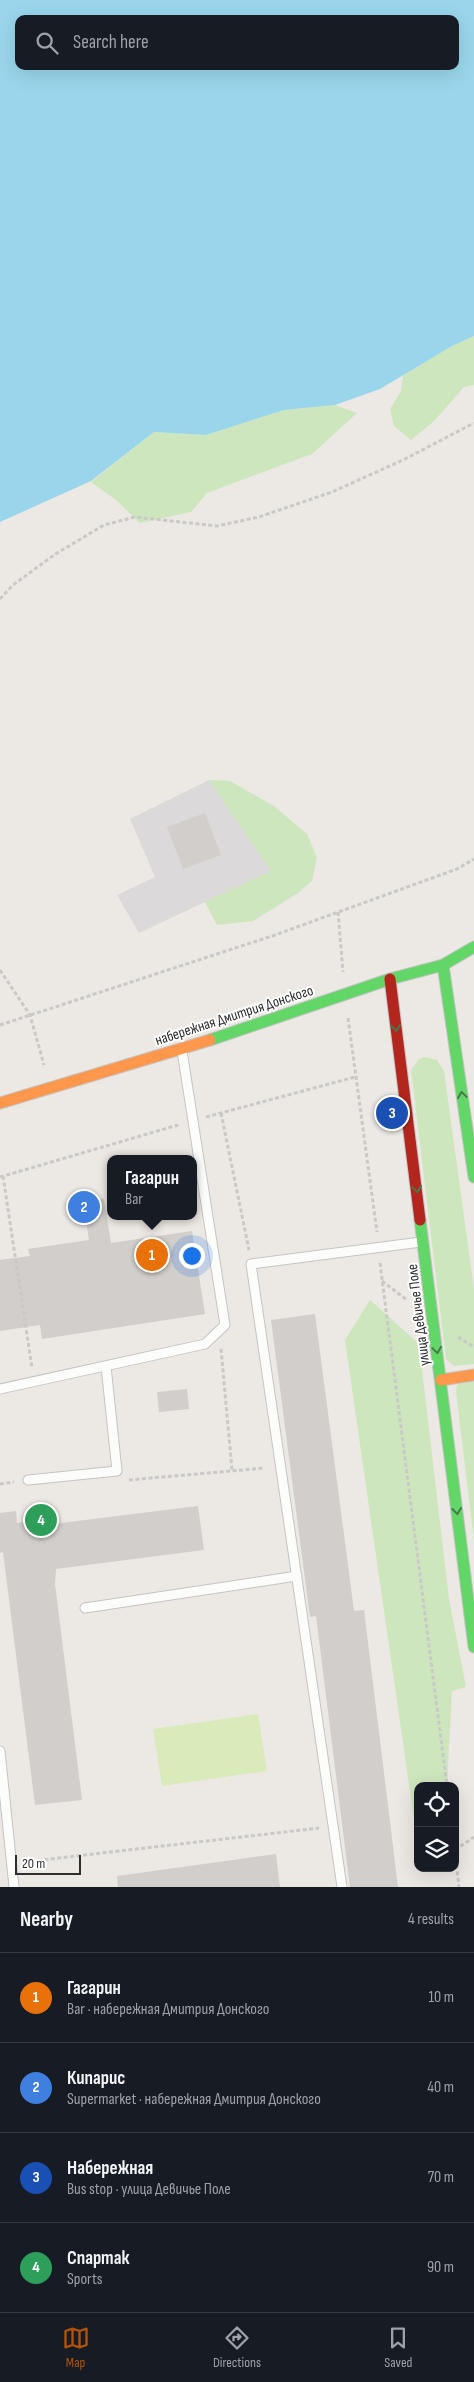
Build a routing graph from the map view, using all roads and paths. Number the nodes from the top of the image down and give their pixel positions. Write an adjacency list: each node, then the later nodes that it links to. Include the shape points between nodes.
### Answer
1 (474, 423): 2 (path, via 404,460 332,492 259,517 217,526 135,517 104,525 54,555 13,585)
2 (0, 599)
3 (474, 859): 4 (path, via 456,869)
4 (338, 912): 9 (path); 10 (path)
5 (474, 947): 6 (street, набережная Дмитрия Донского)
6 (443, 965): 8 (street, набережная Дмитрия Донского); 17 (street, one-way to 6)
7 (0, 970): 10 (path)
8 (390, 979): 9 (street, набережная Дмитрия Донского); 18 (street, улица Девичье Поле, one-way to 18)
9 (346, 994): 12 (street, набережная Дмитрия Донского); 19 (path)
10 (30, 1015): 11 (path); 13 (path)
11 (0, 1025)
12 (181, 1050): 13 (street, набережная Дмитрия Донского); 22 (lane, via 226,1324 205,1344)
13 (50, 1088): 14 (street, набережная Дмитрия Донского)
14 (0, 1103)
15 (221, 1113): 20 (path)
16 (3, 1176): 25 (path)
17 (474, 1177)
18 (424, 1241): 19 (lane); 24 (street, улица Девичье Поле, one-way to 24)
19 (379, 1247): 20 (lane); 35 (path)
20 (251, 1264): 27 (lane)
21 (222, 1365): 28 (path)
22 (106, 1366): 25 (lane); 29 (lane)
23 (474, 1374): 24 (street)
24 (441, 1380): 33 (street, улица Девичье Поле, one-way to 33)
25 (34, 1381): 26 (lane)
26 (0, 1389)
27 (280, 1466): 28 (path); 31 (lane)
28 (232, 1470): 29 (path, via 122,1480)
29 (117, 1471): 30 (lane)
30 (28, 1480)
31 (296, 1576): 32 (lane); 36 (lane)
32 (85, 1608)
33 (474, 1647)
34 (0, 1751): 39 (lane)
35 (446, 1782)
36 (333, 1826): 39 (path); 42 (lane)
37 (474, 1837): 38 (path)
38 (459, 1848)
39 (12, 1863): 41 (lane)
40 (457, 1872): 43 (path)
41 (14, 1887)
42 (342, 1887)
43 (459, 1887)

